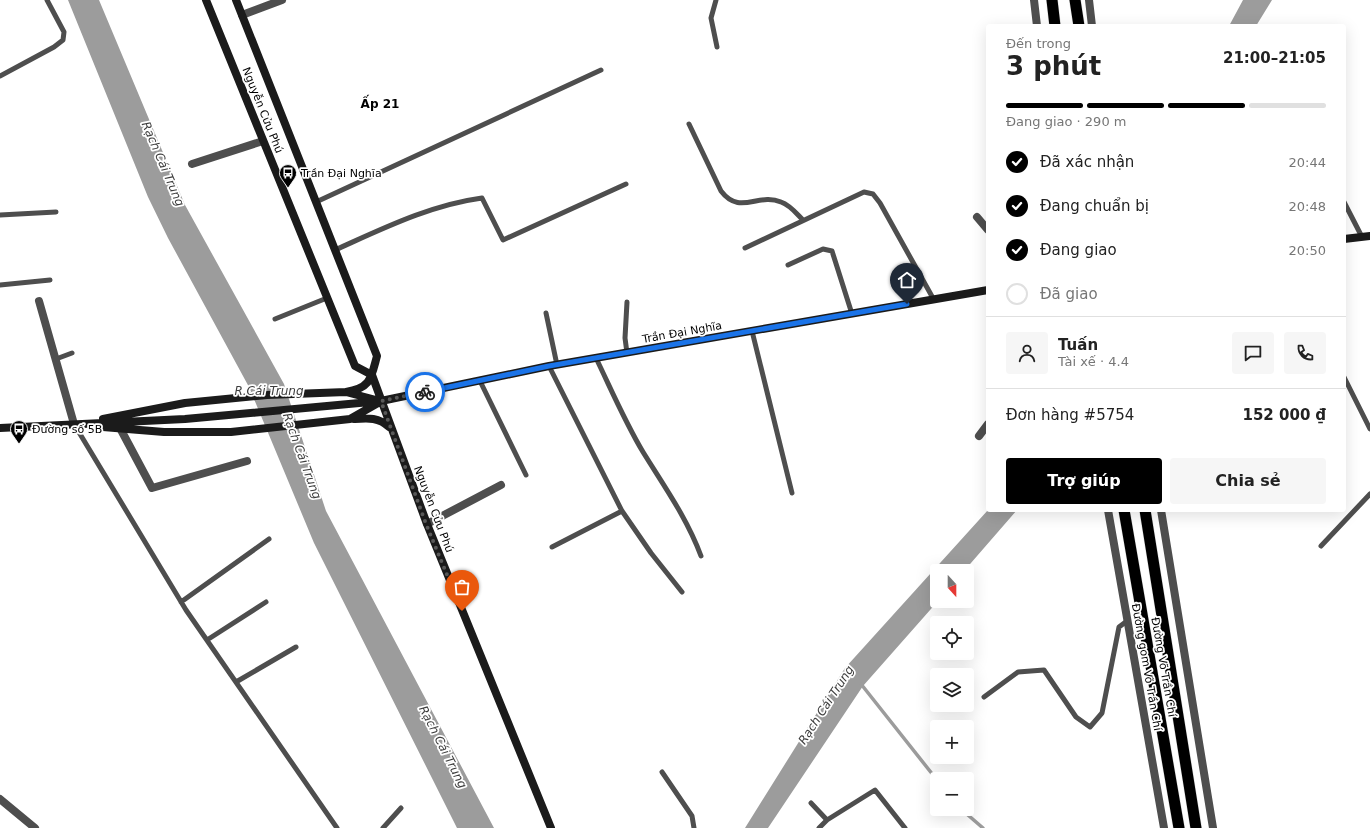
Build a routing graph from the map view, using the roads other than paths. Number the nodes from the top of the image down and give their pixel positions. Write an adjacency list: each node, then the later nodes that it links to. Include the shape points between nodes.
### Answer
1 (47, 0): 17 (lane, via 64,32 63,40)
2 (206, 0): 19 (main road, Nguyễn Cửu Phú)
3 (236, 0): 10 (main road, Nguyễn Cửu Phú)
4 (282, 0): 10 (street)
5 (716, 0): 15 (lane, via 711,18)
6 (1034, 0): 11 (street)
7 (1052, 0): 12 (highway)
8 (1075, 0): 13 (highway)
9 (1089, 0): 14 (street)
10 (242, 15): 22 (main road, Nguyễn Cửu Phú)
11 (1038, 24)
12 (1055, 24)
13 (1079, 24)
14 (1092, 24)
15 (717, 47)
16 (601, 70): 22 (lane)
17 (0, 76)
18 (689, 124): 27 (lane, via 727,199 734,203 780,201)
19 (263, 141): 20 (street); 37 (main road, Nguyễn Cửu Phú)
20 (192, 164)
21 (626, 184): 32 (lane, via 503,240 482,198 463,200 413,216)
22 (316, 202): 32 (main road, Nguyễn Cửu Phú)
23 (1346, 205): 29 (lane)
24 (56, 212): 25 (lane)
25 (0, 215)
26 (977, 217): 28 (street)
27 (803, 220): 31 (lane); 38 (lane, via 864,192 873,194)
28 (986, 228)
29 (1366, 236): 30 (main road)
30 (1346, 239)
31 (745, 248)
32 (335, 250): 50 (main road, Nguyễn Cửu Phú, via 377,356)
33 (788, 265): 42 (lane, via 822,249 832,251)
34 (50, 280): 35 (lane)
35 (0, 285)
36 (986, 290): 38 (main road, Trần Đại Nghĩa)
37 (327, 298): 43 (lane); 50 (main road, Nguyễn Cửu Phú, via 355,366)
38 (934, 300): 42 (main road, Trần Đại Nghĩa)
39 (39, 301): 47 (street)
40 (627, 302): 46 (lane)
41 (546, 313): 49 (lane)
42 (852, 314): 44 (main road, Trần Đại Nghĩa)
43 (275, 319)
44 (752, 331): 46 (main road, Trần Đại Nghĩa); 64 (lane)
45 (72, 353): 47 (lane)
46 (627, 353): 48 (main road, Trần Đại Nghĩa)
47 (56, 358): 56 (street)
48 (596, 358): 49 (main road, Trần Đại Nghĩa); 75 (lane, via 643,451 688,526)
49 (553, 366): 51 (main road, Trần Đại Nghĩa); 66 (lane)
50 (372, 375): 53 (main road, via 364,388); 54 (main road, Nguyễn Cửu Phú)
51 (480, 381): 54 (main road, Trần Đại Nghĩa); 62 (lane)
52 (1346, 381): 60 (lane)
53 (346, 392): 54 (main road, Trần Đại Nghĩa); 56 (main road, Trần Đại Nghĩa, via 185,403)
54 (381, 401): 55 (main road, Trần Đại Nghĩa); 56 (main road, Trần Đại Nghĩa, via 236,414); 59 (main road, Nguyễn Cửu Phú)
55 (350, 419): 58 (main road, Trần Đại Nghĩa, via 231,432 164,432); 59 (main road, via 382,420)
56 (74, 424): 57 (main road, Trần Đại Nghĩa); 58 (main road, Trần Đại Nghĩa); 77 (lane)
57 (0, 428)
58 (120, 428): 61 (street, via 152,488)
59 (391, 429): 71 (main road, Nguyễn Cửu Phú)
60 (1370, 429)
61 (247, 462)
62 (526, 475)
63 (501, 485): 71 (street)
64 (792, 493)
65 (1370, 494): 73 (lane)
66 (622, 511): 74 (lane); 76 (lane)
67 (1108, 512): 79 (street, Đường gom Võ Trần Chí)
68 (1124, 512): 97 (highway, Đường Võ Trần Chí)
69 (1145, 512): 98 (highway, Đường Võ Trần Chí)
70 (1161, 512): 99 (street)
71 (426, 524): 92 (main road, Nguyễn Cửu Phú)
72 (269, 539): 77 (lane)
73 (1321, 546)
74 (552, 547)
75 (701, 556)
76 (682, 592)
77 (182, 602): 80 (lane)
78 (266, 602): 80 (lane)
79 (1128, 621): 83 (lane, via 1119,628 1102,713 1090,727 1076,717 1044,670 1018,672); 96 (street, Đường gom Võ Trần Chí)
80 (207, 640): 82 (lane)
81 (296, 647): 82 (lane)
82 (236, 682): 90 (lane)
83 (984, 697)
84 (662, 772): 93 (lane, via 692,816)
85 (0, 799): 89 (street)
86 (810, 803): 88 (lane)
87 (401, 808): 91 (lane)
88 (827, 820): 94 (lane); 95 (lane, via 875,790)
89 (35, 828)
90 (337, 828)
91 (383, 828)
92 (552, 828)
93 (694, 828)
94 (819, 828)
95 (905, 828)
96 (1164, 828)
97 (1179, 828)
98 (1196, 828)
99 (1213, 828)

